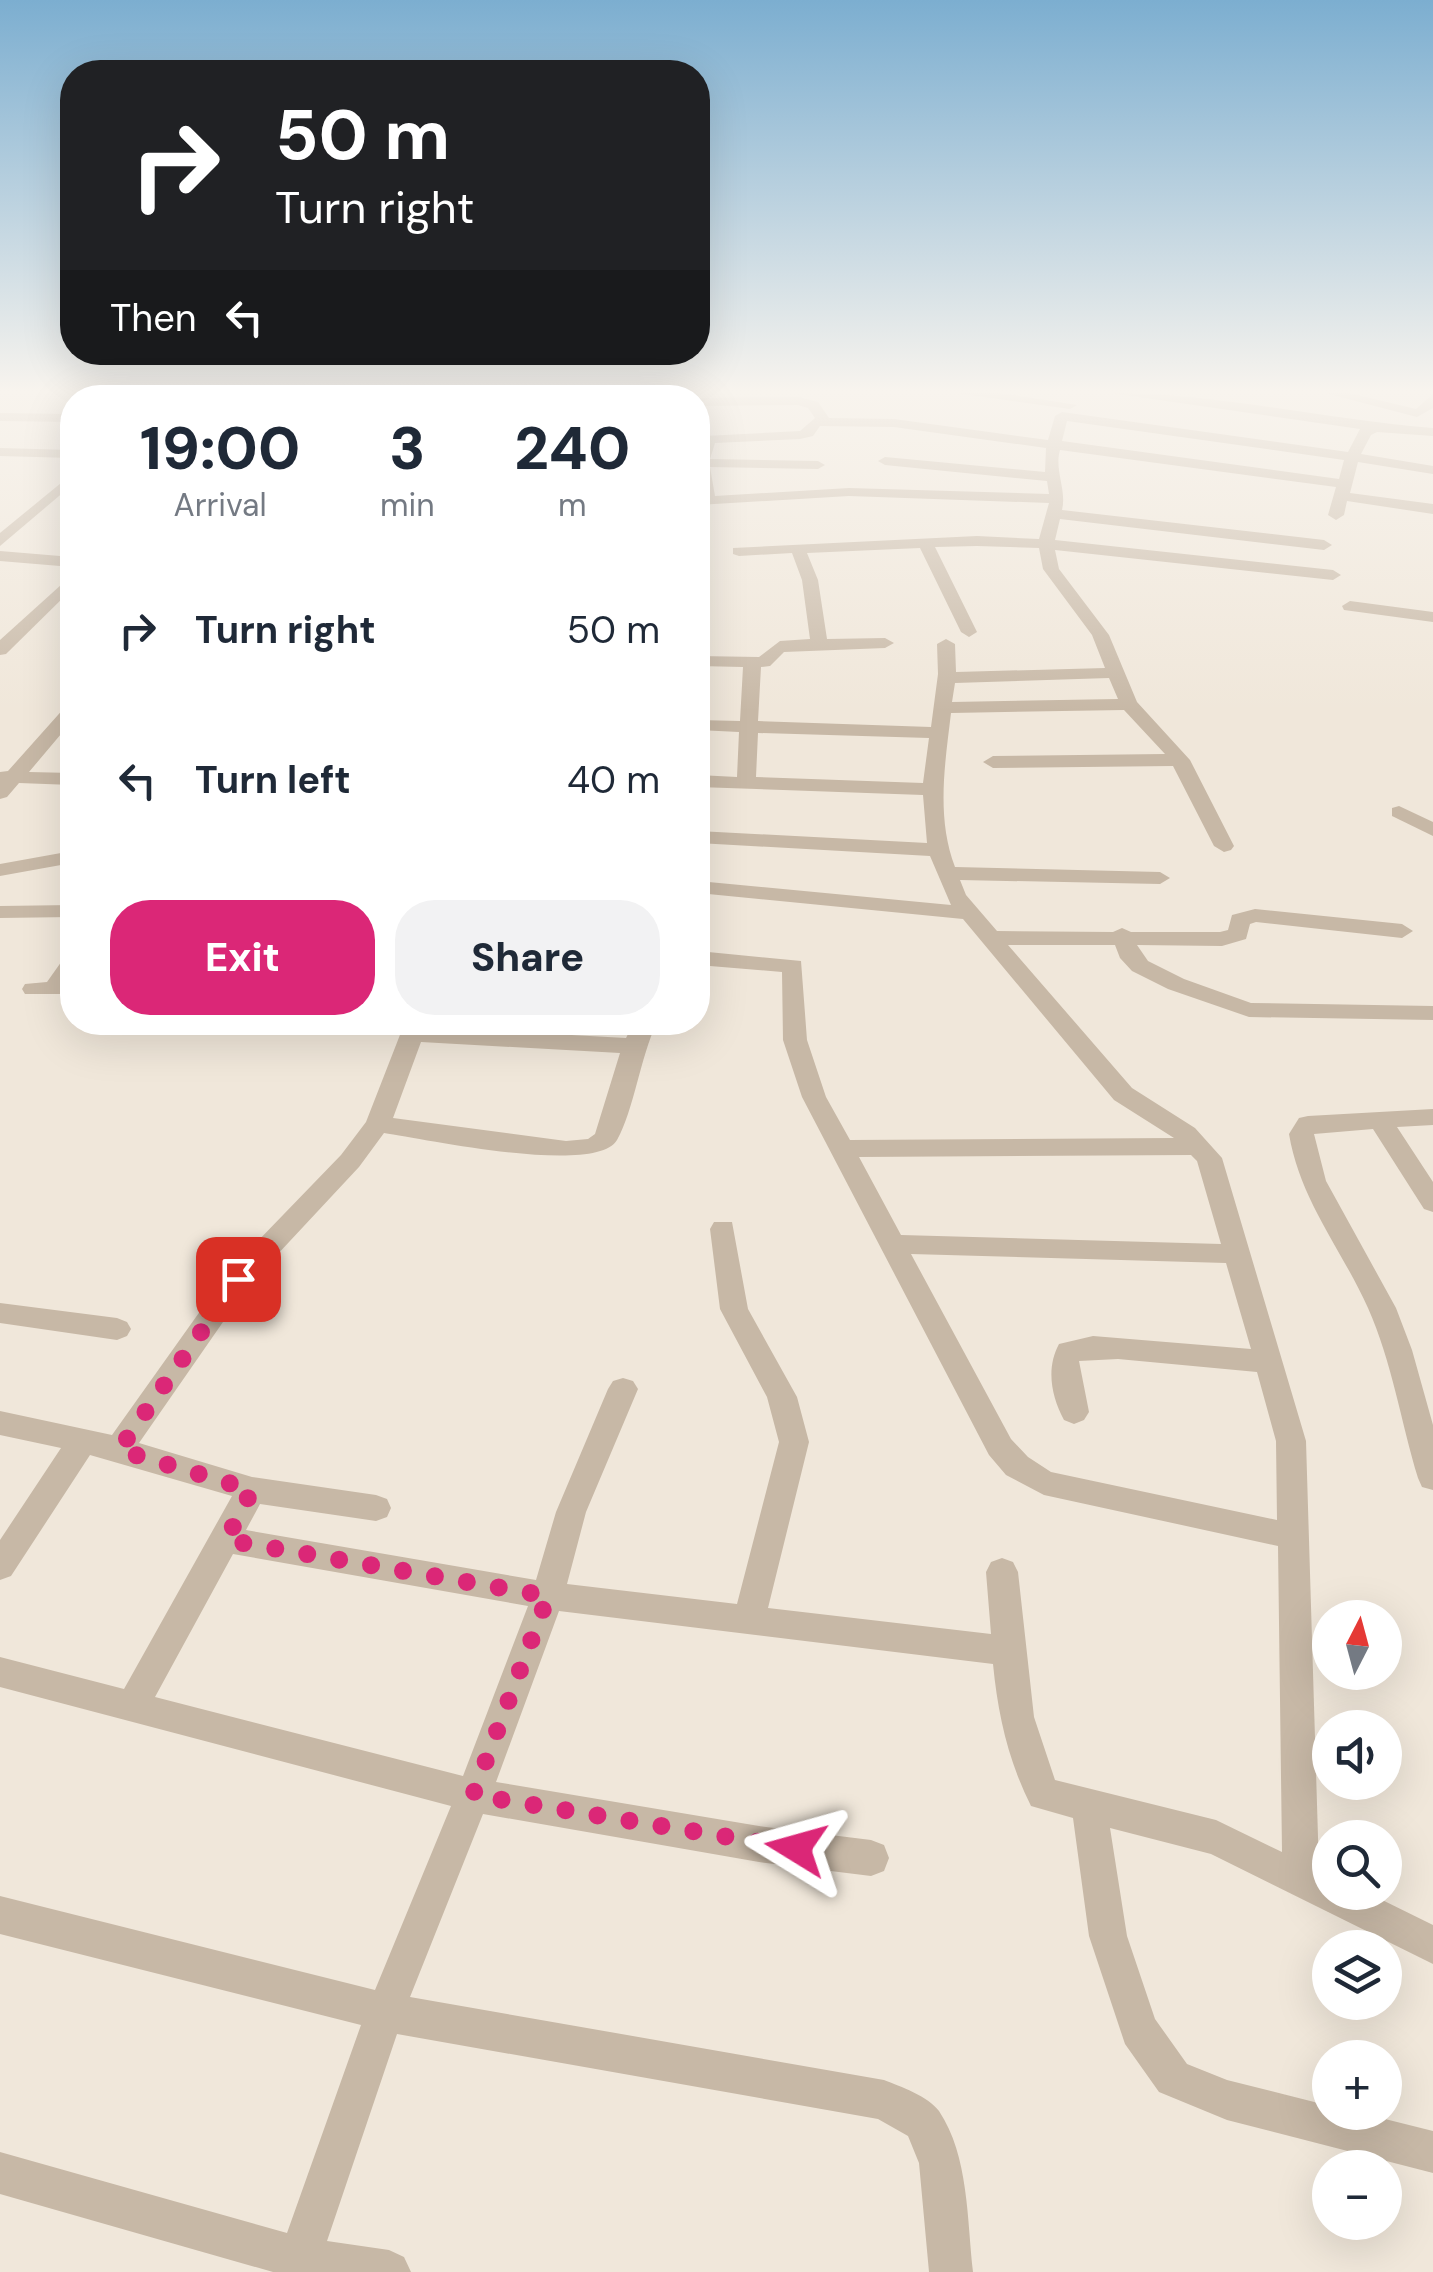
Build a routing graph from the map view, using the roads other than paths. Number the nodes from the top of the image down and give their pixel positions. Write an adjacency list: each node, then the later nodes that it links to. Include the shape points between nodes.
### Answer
1 (49, 499): 12 (street)
2 (735, 499): 7 (street)
3 (953, 499): 8 (street)
4 (1055, 499): 8 (street)
5 (1341, 499): 10 (street)
6 (1386, 499): 9 (street)
7 (710, 501)
8 (1056, 506): 13 (street); 14 (street)
9 (1433, 509)
10 (1336, 515)
11 (926, 543): 13 (street); 15 (street); 22 (street)
12 (1, 544): 17 (street)
13 (1046, 544): 18 (street); 29 (street, via 1051,569 1100,635)
14 (1324, 544)
15 (797, 547): 16 (street); 24 (street)
16 (740, 551)
17 (60, 559)
18 (1333, 575)
19 (60, 592): 26 (street)
20 (1350, 606): 21 (street)
21 (1433, 617)
22 (970, 632)
23 (885, 642): 24 (street)
24 (820, 643): 28 (street, via 786,645)
25 (946, 644): 30 (street)
26 (0, 650)
27 (710, 661): 28 (street)
28 (752, 663): 35 (street)
29 (1116, 673): 30 (street); 31 (street)
30 (946, 678): 32 (street)
31 (1129, 704): 32 (street); 39 (street)
32 (941, 708): 36 (street)
33 (60, 724): 37 (street)
34 (710, 726): 35 (street)
35 (747, 728): 36 (street); 44 (street)
36 (937, 733): 45 (street)
37 (48, 737): 38 (street); 43 (street)
38 (60, 738)
39 (1180, 760): 40 (street); 49 (street)
40 (993, 762)
41 (60, 780): 43 (street)
42 (710, 782): 44 (street)
43 (4, 783)
44 (746, 783): 45 (street)
45 (932, 790): 50 (street)
46 (1399, 812): 47 (street)
47 (1433, 830)
48 (710, 837): 50 (street)
49 (1224, 846)
50 (938, 850): 53 (street)
51 (60, 859): 52 (street)
52 (10, 868): 56 (street)
53 (947, 873): 54 (street); 59 (street)
54 (1160, 878)
55 (710, 888): 59 (street)
56 (0, 893)
57 (60, 911): 58 (street)
58 (0, 912)
59 (968, 913): 62 (street)
60 (1402, 932): 61 (street, via 1255,915 1240,920 1233,937)
61 (1122, 936): 62 (street); 66 (street, via 1140,966 1249,1010)
62 (989, 938): 74 (street, via 1123,1094)
63 (710, 959): 75 (street, via 793,966 795,1040)
64 (60, 981): 65 (street, via 54,990)
65 (33, 989)
66 (1433, 1014)
67 (412, 1035): 73 (street)
68 (500, 1035): 70 (street)
69 (640, 1035): 70 (street)
70 (634, 1046): 73 (street, via 606,1138 594,1147 566,1150)
71 (1433, 1117): 72 (street)
72 (1380, 1120): 76 (street); 88 (street, via 1308,1124 1302,1146 1334,1226 1382,1306)
73 (378, 1124): 87 (street, via 238,1279)
74 (1200, 1146): 75 (street); 79 (street)
75 (842, 1148): 78 (street)
76 (1433, 1203)
77 (723, 1229): 96 (street, via 734,1309 782,1397 794,1442)
78 (891, 1244): 79 (street); 91 (street, via 1000,1447 1017,1466 1044,1483)
79 (1237, 1254): 82 (street)
80 (0, 1312): 81 (street)
81 (117, 1329)
82 (1268, 1362): 84 (street, via 1094,1347 1069,1352 1062,1364); 91 (street, via 1291,1440)
83 (622, 1389): 95 (street, via 571,1512)
84 (1074, 1412)
85 (0, 1423): 86 (street)
86 (81, 1443): 87 (street); 93 (street)
87 (119, 1450): 89 (street)
88 (1433, 1478)
89 (252, 1490): 90 (street); 92 (street)
90 (376, 1508)
91 (1293, 1536): 103 (street)
92 (226, 1540): 95 (street); 99 (street)
93 (0, 1566)
94 (1002, 1572): 97 (street)
95 (548, 1596): 96 (street); 100 (street)
96 (749, 1619): 97 (street)
97 (1011, 1650): 101 (street, via 1029,1772 1044,1794)
98 (0, 1672): 99 (street)
99 (131, 1708): 100 (street)
100 (473, 1795): 102 (street); 106 (street)
101 (1090, 1807): 103 (street, via 1216,1838); 107 (street, via 1108,1936 1139,2030 1173,2078 1263,2110)
102 (871, 1858)
103 (1302, 1878): 105 (street)
104 (0, 1915): 106 (street)
105 (1433, 1945)
106 (385, 2012): 109 (street); 111 (street, via 884,2100 923,2122 940,2163)
107 (1433, 2152)
108 (0, 2173): 109 (street)
109 (298, 2265): 110 (street)
110 (389, 2272)
111 (951, 2272)

